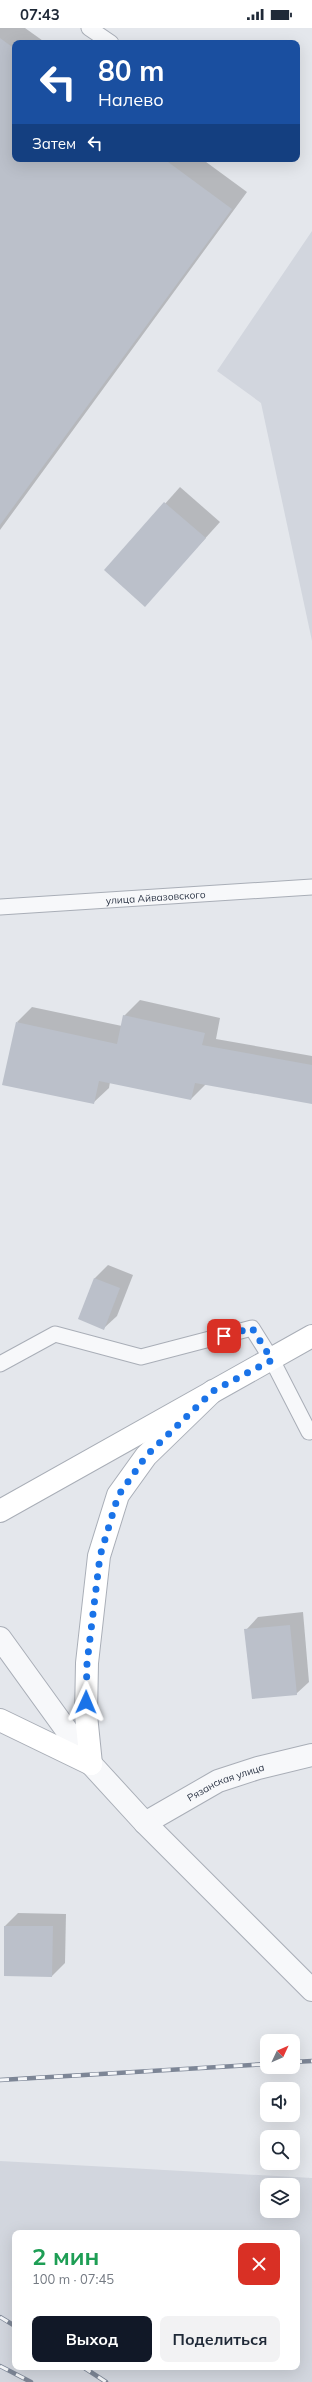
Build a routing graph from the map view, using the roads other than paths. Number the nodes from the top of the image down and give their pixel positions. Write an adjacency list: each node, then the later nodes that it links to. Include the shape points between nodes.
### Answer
1 (89, 28): 2 (lane)
2 (106, 40)
3 (312, 887): 4 (lane, улица Айвазовского)
4 (0, 907)
5 (312, 1336): 6 (main road)
6 (272, 1360): 7 (lane, via 252,1328 141,1357 55,1334); 8 (main road); 9 (lane, via 309,1432)
7 (0, 1364)
8 (213, 1391): 10 (main road); 14 (main road, via 146,1456 118,1496 100,1556 87,1663 86,1715)
9 (312, 1430)
10 (0, 1511)
11 (0, 1638): 14 (street)
12 (0, 1720): 14 (main road)
13 (312, 1755): 15 (street, Рязанская улица, via 218,1781)
14 (91, 1764): 15 (street)
15 (145, 1823): 16 (street)
16 (312, 1990)

